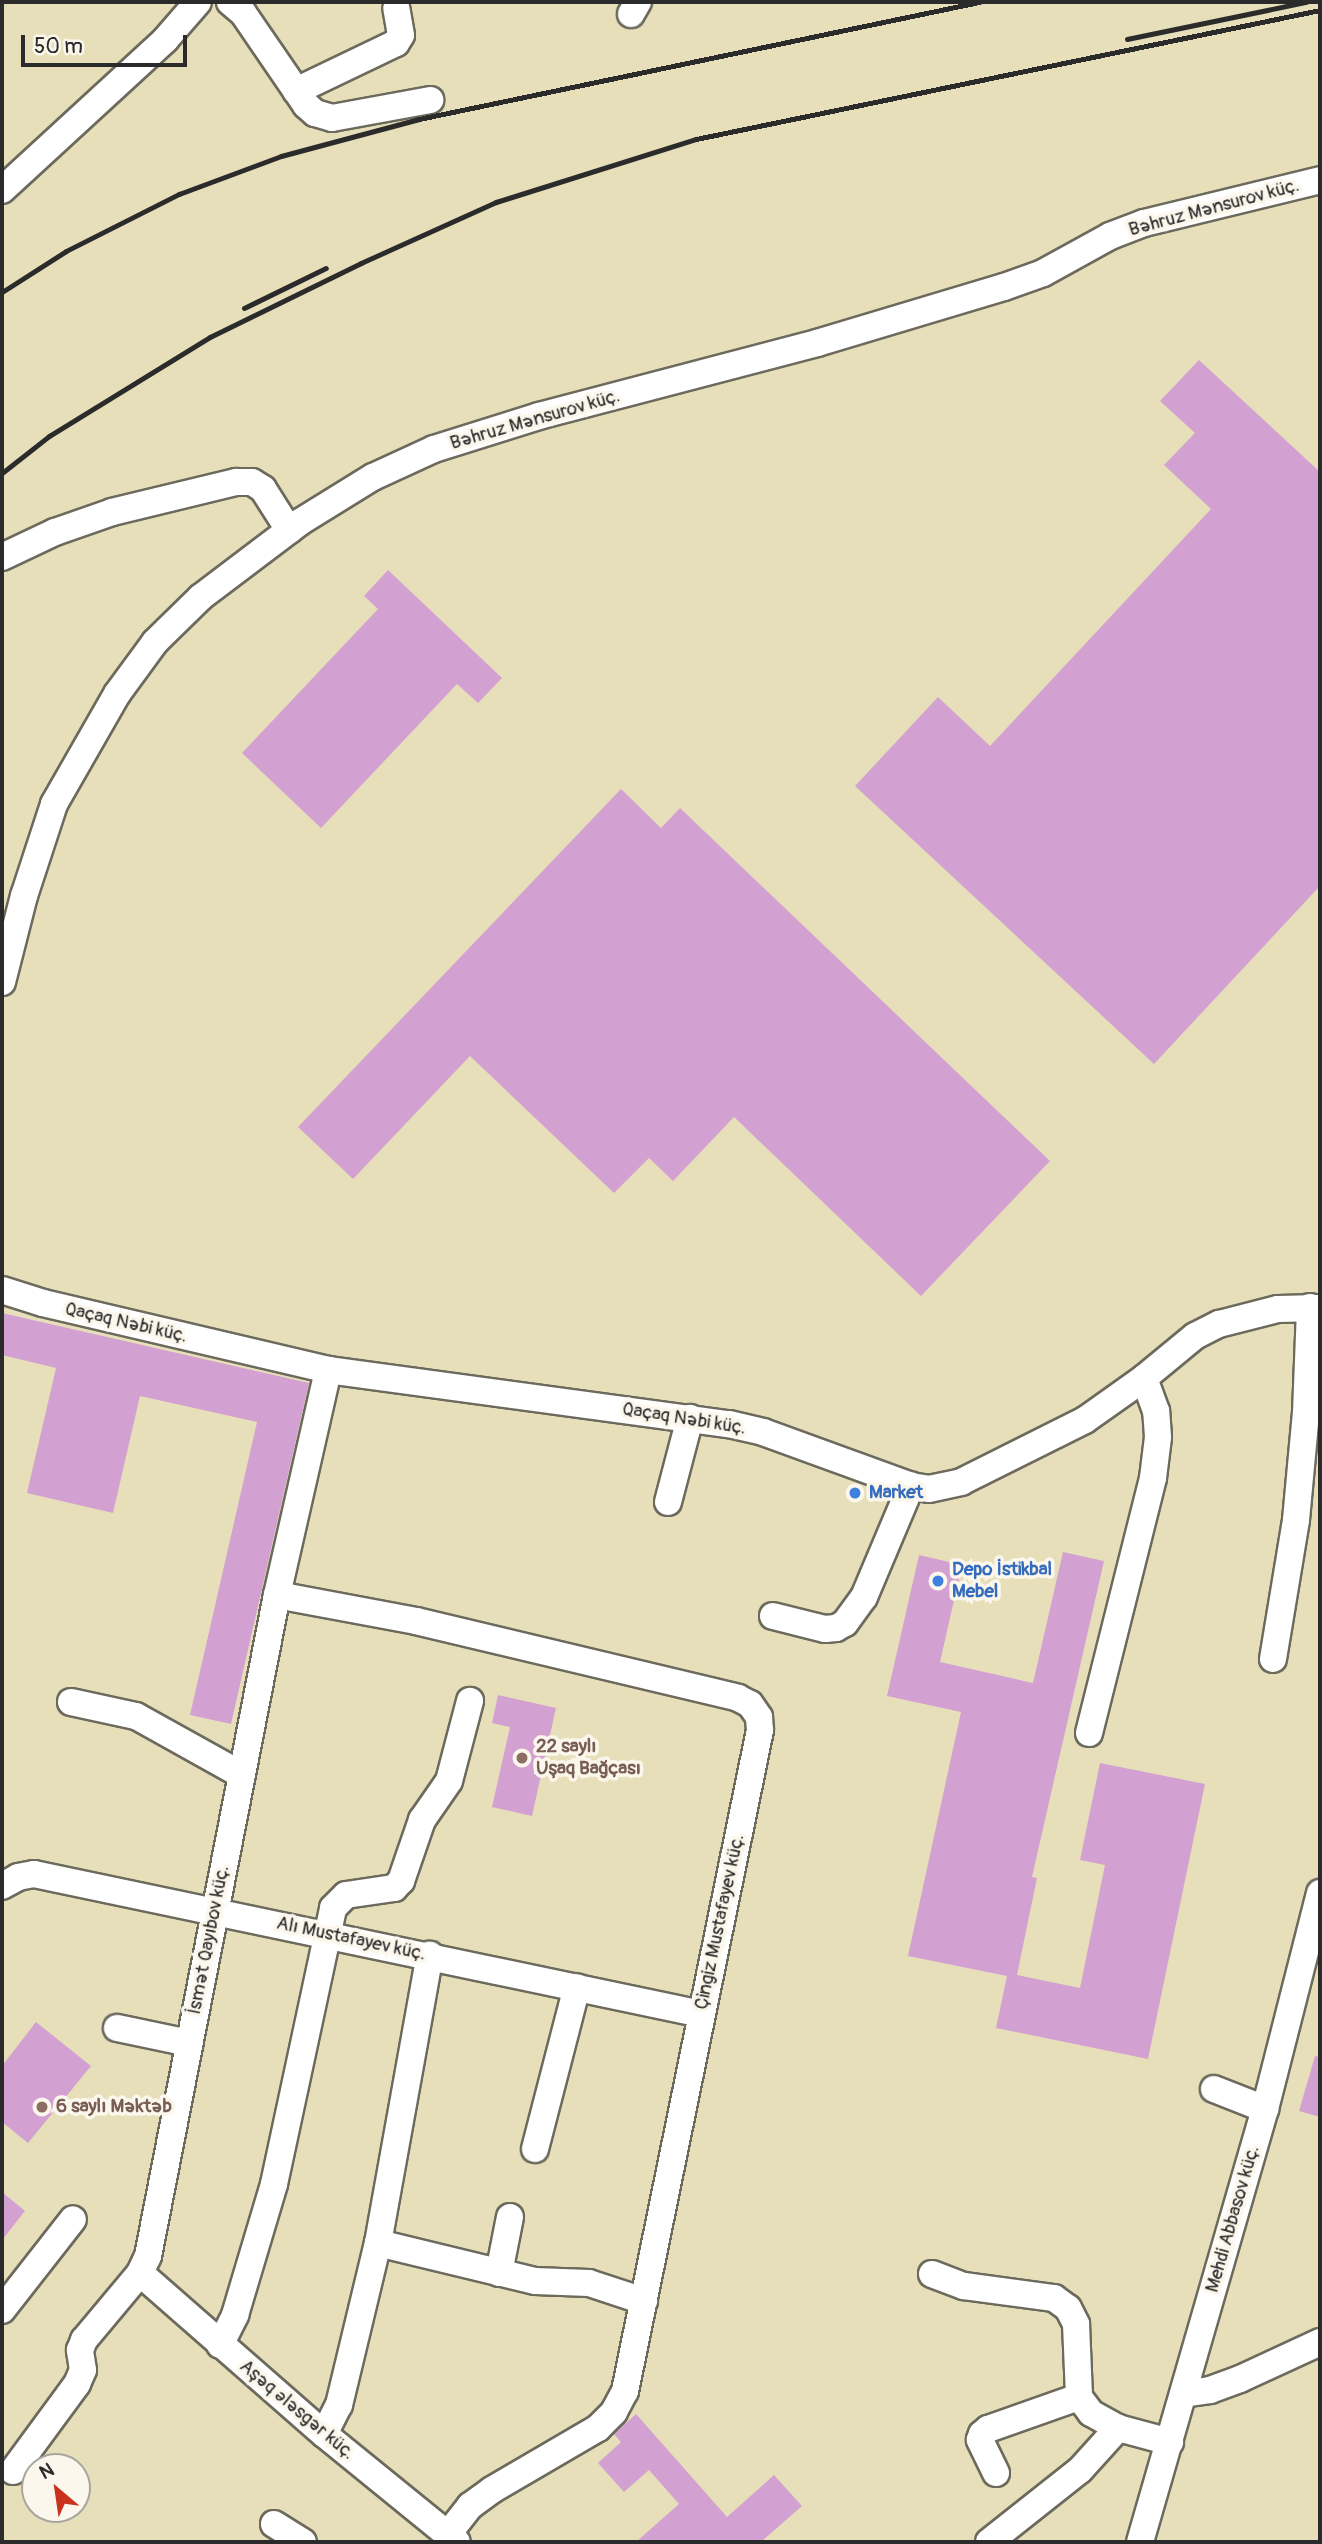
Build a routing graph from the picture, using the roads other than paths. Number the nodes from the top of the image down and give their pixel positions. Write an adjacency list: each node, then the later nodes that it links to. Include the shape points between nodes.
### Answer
1 (198, 2): 7 (street, via 165,40)
2 (230, 2): 4 (street, via 243,13)
3 (396, 8): 4 (street, via 401,35 396,43)
4 (296, 91): 5 (street, via 315,113 332,118)
5 (430, 100)
6 (1320, 180): 8 (street, Bəhruz Mənsurov küç., via 1144,223 1004,287 434,449 373,477)
7 (2, 190)
8 (289, 530): 9 (street, via 263,489 252,482 236,482 112,512); 10 (street, Bəhruz Mənsurov küç., via 201,597 155,642 117,694 54,804)
9 (2, 557)
10 (2, 982)
11 (2, 1290): 13 (street, Qaçaq Nəbi küç.)
12 (1315, 1308): 14 (street, Qaçaq Nəbi küç., via 1258,1312 1219,1324 1195,1336); 20 (street, via 1296,1520)
13 (328, 1370): 15 (street, Qaçaq Nəbi küç.); 18 (street, İsmət Qayıbov küç.)
14 (1144, 1378): 16 (street, Qaçaq Nəbi küç., via 1085,1420 961,1482 929,1489); 23 (street, via 1156,1411 1153,1478)
15 (690, 1418): 16 (street, Qaçaq Nəbi küç., via 763,1432); 17 (street)
16 (911, 1486): 19 (street, via 864,1597 845,1623 825,1629)
17 (668, 1502)
18 (277, 1595): 24 (street, İsmət Qayıbov küç.); 31 (street, Çingiz Mustafayev küç., via 534,1647 750,1704 760,1730)
19 (773, 1616)
20 (1273, 1659)
21 (470, 1701): 28 (street, via 449,1781 422,1820 401,1881 394,1888 346,1895 337,1901)
22 (71, 1702): 24 (street, via 136,1716)
23 (1089, 1733)
24 (242, 1774): 27 (street, İsmət Qayıbov küç.)
25 (2, 1886): 27 (street, Alı Mustafayev küç., via 34,1874)
26 (1320, 1893): 35 (street, Mehdi Abbasov küç.)
27 (214, 1909): 28 (street, Alı Mustafayev küç.); 33 (street, İsmət Qayıbov küç.)
28 (326, 1935): 29 (street, Alı Mustafayev küç.); 46 (street, via 274,2184 235,2315)
29 (430, 1955): 30 (street, Alı Mustafayev küç.); 39 (street)
30 (577, 1987): 31 (street, Alı Mustafayev küç.); 36 (street)
31 (701, 2014): 43 (street, Çingiz Mustafayev küç.)
32 (117, 2028): 33 (street)
33 (189, 2043): 40 (street, İsmət Qayıbov küç., via 148,2256)
34 (1213, 2089): 35 (street)
35 (1265, 2109): 47 (street, Mehdi Abbasov küç.)
36 (535, 2149)
37 (510, 2217): 41 (street)
38 (73, 2219): 44 (street)
39 (378, 2243): 41 (street); 50 (street, via 339,2405)
40 (140, 2273): 46 (street, Aşəq Ələsgər küç.); 52 (street, İsmət Qayıbov küç., via 84,2340 80,2350 83,2370 77,2384)
41 (499, 2273): 43 (street, via 535,2281 589,2283)
42 (932, 2274): 48 (street, via 972,2288 1054,2298 1068,2308 1076,2323)
43 (644, 2301): 55 (street, Çingiz Mustafayev küç., via 625,2391 614,2412 598,2428 470,2507)
44 (2, 2310)
45 (1320, 2342): 47 (street, via 1240,2379)
46 (220, 2345): 50 (street, Aşəq Ələsgər küç.)
47 (1183, 2394): 51 (street, Mehdi Abbasov küç.)
48 (1079, 2397): 49 (street, via 1091,2413); 53 (street, via 982,2434 980,2440)
49 (1118, 2428): 51 (street); 57 (street, via 1080,2470)
50 (324, 2434): 55 (street, Aşəq Ələsgər küç.)
51 (1170, 2442): 58 (street, Mehdi Abbasov küç.)
52 (13, 2471)
53 (996, 2473)
54 (274, 2524): 56 (street)
55 (453, 2538)
56 (303, 2542)
57 (989, 2542)
58 (1140, 2542)

